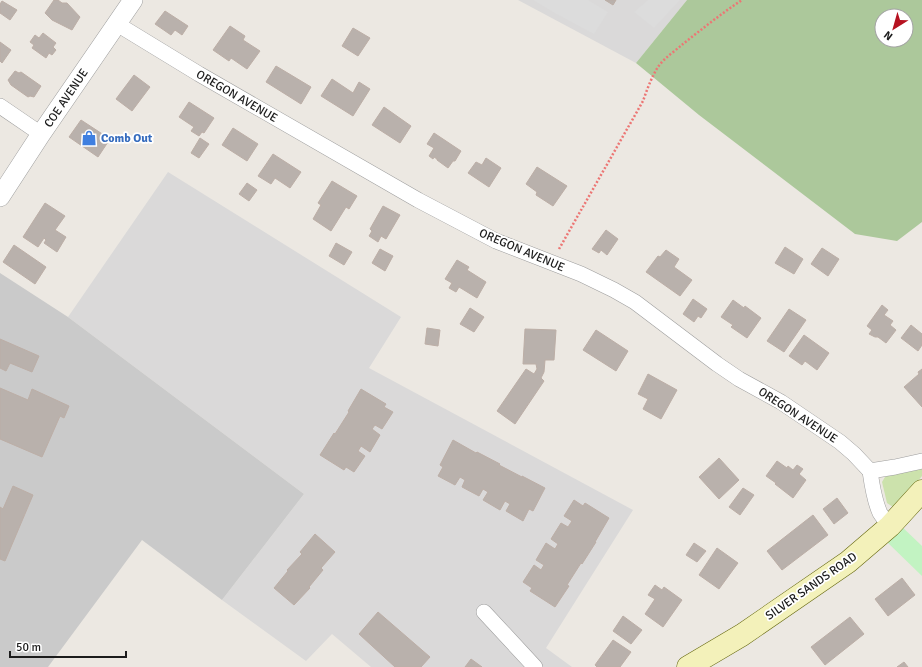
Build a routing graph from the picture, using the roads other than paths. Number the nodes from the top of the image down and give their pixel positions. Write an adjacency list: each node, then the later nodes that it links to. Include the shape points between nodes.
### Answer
1 (133, 0): 2 (street, COE AVENUE)
2 (117, 24): 4 (street, COE AVENUE); 7 (street, OREGON AVENUE, via 198,74 418,200 496,241 581,274 614,290 739,379 781,402 840,442)
3 (0, 106): 4 (street)
4 (41, 134): 5 (street, COE AVENUE)
5 (0, 197)
6 (922, 461): 7 (street)
7 (870, 471): 9 (street, via 880,512)
8 (922, 491): 9 (main road, SILVER SANDS ROAD)
9 (890, 526): 12 (main road, SILVER SANDS ROAD, via 848,562 742,635)
10 (484, 612): 11 (street)
11 (534, 667)
12 (688, 667)

